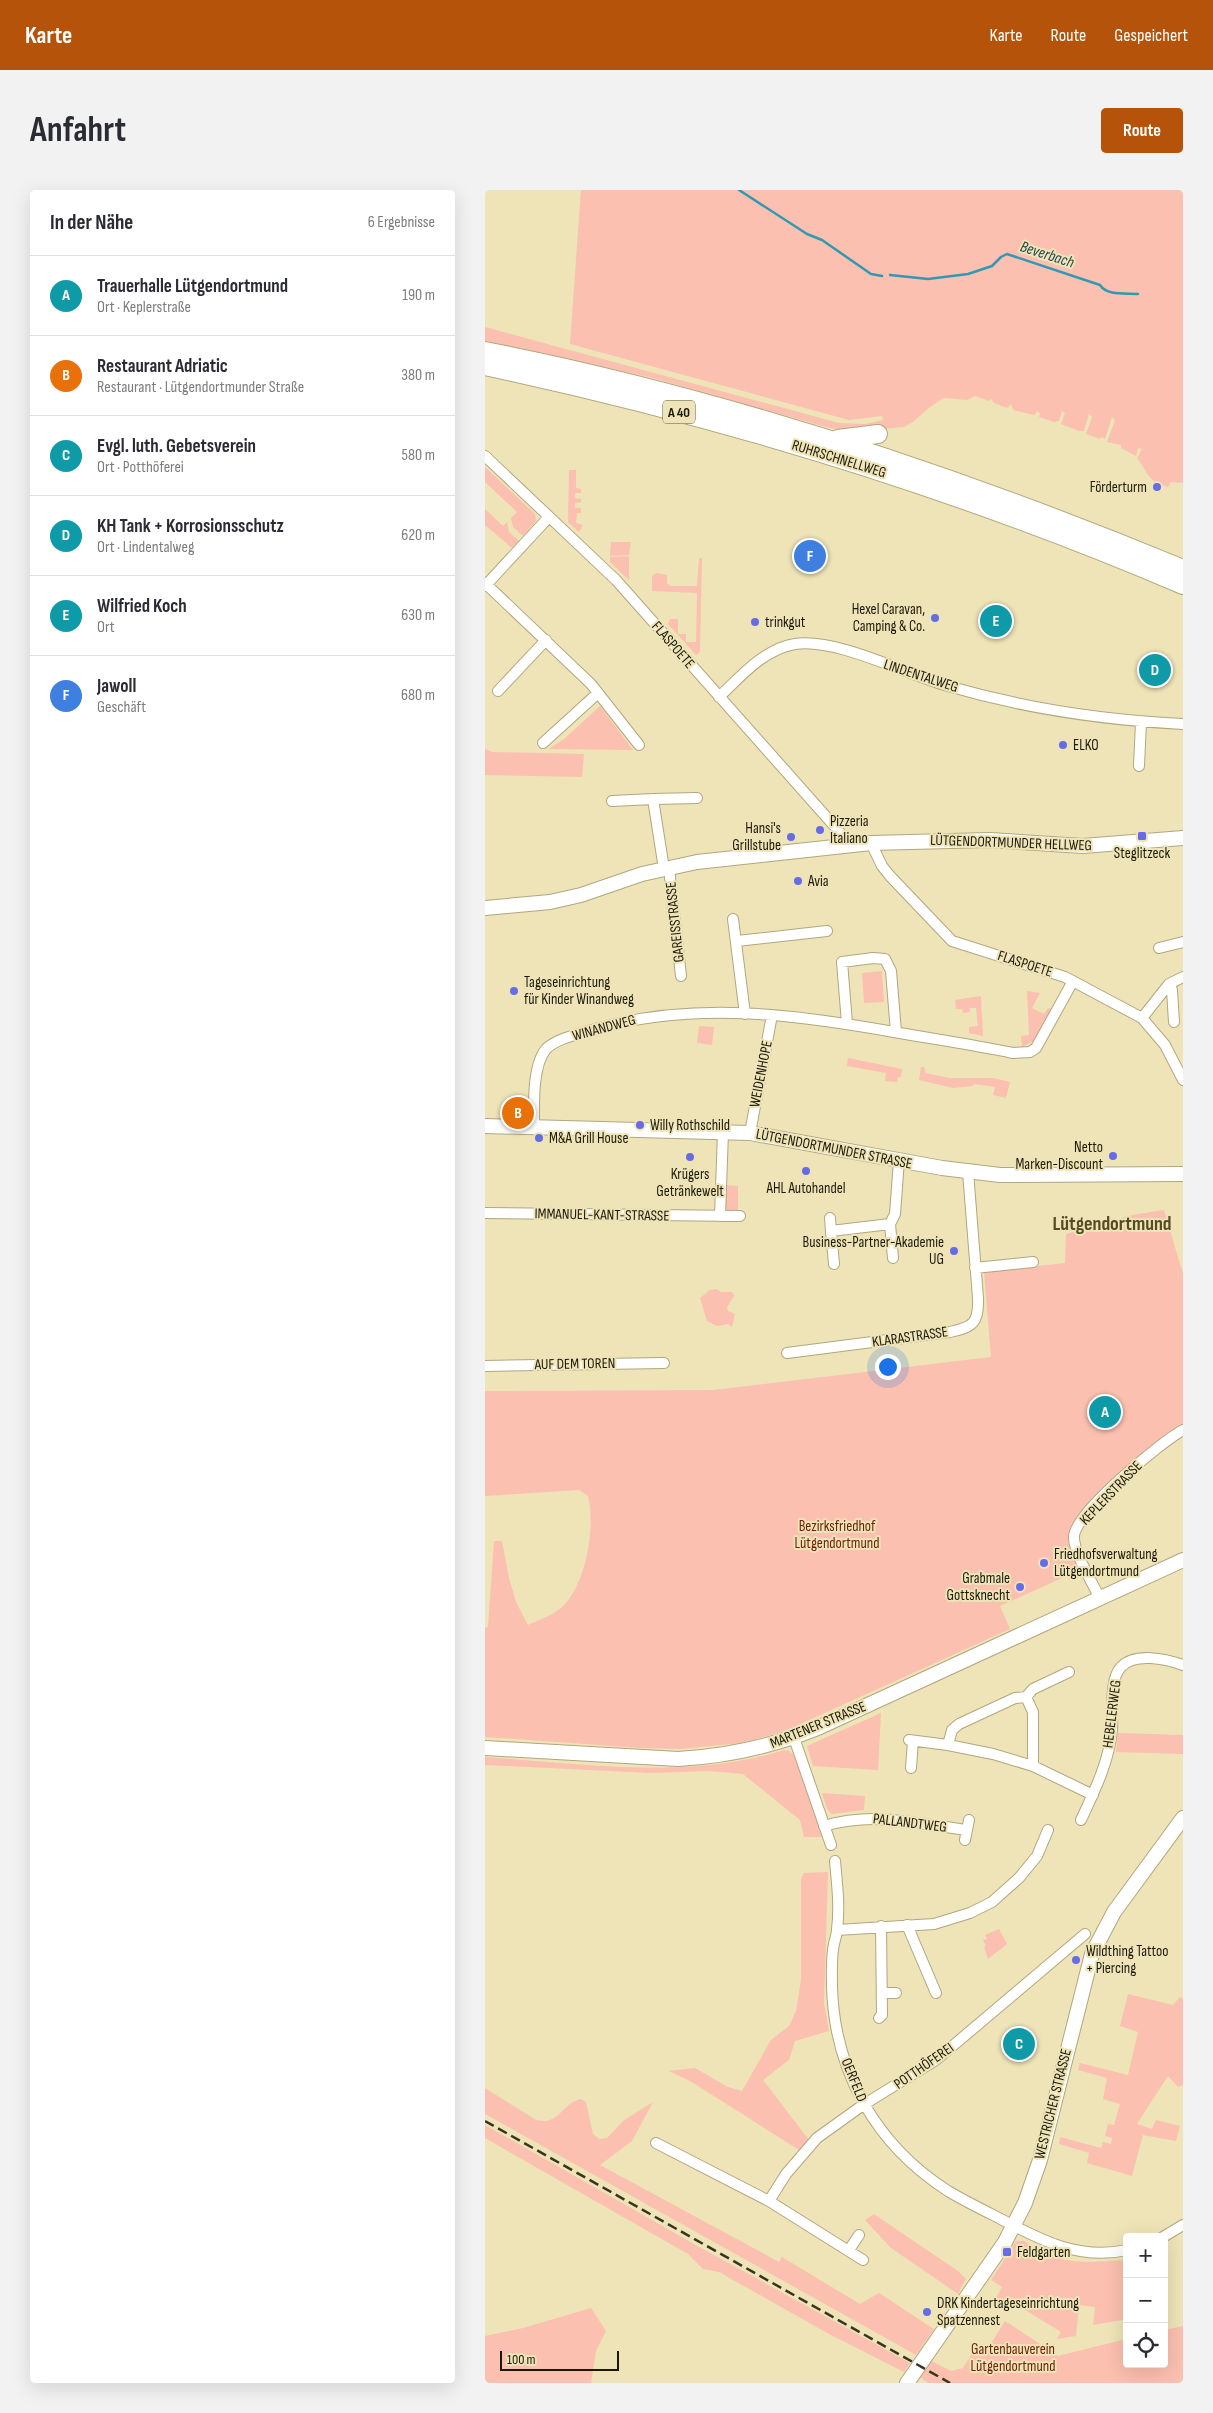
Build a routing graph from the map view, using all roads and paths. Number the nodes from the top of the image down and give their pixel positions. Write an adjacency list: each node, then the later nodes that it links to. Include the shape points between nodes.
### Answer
1 (485, 351): 4 (highway, RUHRSCHNELLWEG / A 40, via 644,387)
2 (485, 366): 9 (highway, RUHRSCHNELLWEG / A 40, via 658,406 827,455 1024,521)
3 (877, 434): 4 (highway, via 847,439)
4 (813, 435): 7 (highway, RUHRSCHNELLWEG / A 40, via 1012,501)
5 (485, 456): 6 (street, FLASPOETE)
6 (549, 517): 8 (street); 13 (street, FLASPOETE, via 616,580)
7 (1183, 569)
8 (486, 584): 10 (street)
9 (1183, 586)
10 (546, 640): 11 (street); 12 (street)
11 (498, 691)
12 (597, 693): 16 (street); 17 (street)
13 (719, 697): 14 (street, LINDENTALWEG, via 770,652 795,644 812,643 955,688 1048,709); 24 (street, FLASPOETE)
14 (1141, 722): 15 (street, LINDENTALWEG); 18 (street)
15 (1183, 724)
16 (543, 743)
17 (639, 745)
18 (1139, 766)
19 (697, 798): 20 (street)
20 (653, 799): 21 (street); 25 (street, GAREISSTRASSE)
21 (612, 801)
22 (1183, 838): 23 (street, LÜTGENDORTMUNDER HELLWEG, via 1083,846 990,840)
23 (871, 843): 24 (street, LÜTGENDORTMUNDER HELLWEG); 34 (street, FLASPOETE, via 881,866 952,941 1036,966)
24 (849, 845): 25 (street, LÜTGENDORTMUNDER HELLWEG)
25 (666, 868): 26 (street, LÜTGENDORTMUNDER HELLWEG, via 550,902); 32 (street, GAREISSTRASSE)
26 (485, 908)
27 (733, 920): 29 (street)
28 (827, 931): 29 (street)
29 (737, 941): 36 (street)
30 (1183, 942): 31 (street)
31 (1159, 948)
32 (681, 976)
33 (1183, 977): 35 (street)
34 (1073, 981): 38 (street, FLASPOETE); 41 (street, WINANDWEG, via 1036,1048 1030,1052 1013,1053)
35 (1169, 984): 38 (street); 39 (street)
36 (745, 1014): 37 (street, WINANDWEG); 44 (street, WINANDWEG, via 709,1011 643,1018 559,1041 546,1049 540,1062)
37 (771, 1015): 40 (street, WINANDWEG); 46 (street, WEIDENHOPE)
38 (1142, 1018): 42 (street, FLASPOETE, via 1165,1045)
39 (1175, 1022)
40 (847, 1023): 41 (street, WINANDWEG); 41 (street, via 842,962 873,958 885,960 891,970)
41 (896, 1032)
42 (1183, 1080)
43 (485, 1126): 44 (street, LÜTGENDORTMUNDER STRASSE)
44 (534, 1127): 45 (street, LÜTGENDORTMUNDER STRASSE)
45 (723, 1132): 46 (street, LÜTGENDORTMUNDER STRASSE); 51 (street)
46 (750, 1133): 47 (street, LÜTGENDORTMUNDER STRASSE)
47 (899, 1160): 48 (street, LÜTGENDORTMUNDER STRASSE); 54 (street, via 895,1214)
48 (968, 1172): 49 (street, LÜTGENDORTMUNDER STRASSE, via 1007,1175); 59 (street, KLARASTRASSE)
49 (1183, 1174)
50 (485, 1213): 51 (street, IMMANUEL-KANT-STRASSE)
51 (720, 1216): 52 (street, IMMANUEL-KANT-STRASSE)
52 (740, 1216)
53 (830, 1218): 55 (street)
54 (890, 1224): 55 (street); 56 (street)
55 (831, 1231): 58 (street)
56 (893, 1258)
57 (1033, 1262): 59 (street)
58 (834, 1264)
59 (975, 1268): 60 (street, KLARASTRASSE, via 979,1311 975,1322 968,1327)
60 (787, 1353)
61 (665, 1363): 62 (street, AUF DEM TOREN)
62 (485, 1366)
63 (1183, 1430): 65 (street, KEPLERSTRASSE, via 1167,1439 1107,1492 1074,1534 1075,1544)
64 (1183, 1560): 65 (street, MARTENER STRASSE)
65 (1100, 1599): 69 (street, MARTENER STRASSE)
66 (1183, 1665): 74 (street, HEBELERWEG, via 1163,1659 1137,1660 1118,1670 1109,1748)
67 (1069, 1672): 68 (street, via 1033,1689)
68 (1026, 1697): 70 (street, via 1015,1698 959,1724 952,1730); 72 (street, via 1033,1712)
69 (794, 1738): 71 (street, MARTENER STRASSE, via 733,1754 678,1759); 77 (street)
70 (948, 1745): 72 (street); 73 (street, via 911,1740)
71 (485, 1748)
72 (1033, 1766): 74 (street)
73 (911, 1768)
74 (1093, 1795): 76 (street, HEBELERWEG)
75 (1183, 1818): 94 (street, WESTRICHER STRASSE, via 1114,1912 1092,1954 1040,2160 1028,2196)
76 (1081, 1820)
77 (824, 1826): 78 (street, PALLANDTWEG, via 864,1818 888,1818); 80 (street)
78 (967, 1830)
79 (1048, 1830): 82 (street, via 1037,1856 1019,1878 992,1902 953,1920)
80 (831, 1845)
81 (835, 1861): 84 (street, OERFELD)
82 (907, 1925): 83 (street); 88 (street)
83 (881, 1926): 84 (street); 86 (street)
84 (837, 1930): 90 (street, OERFELD, via 833,1946 834,2012 840,2046)
85 (1085, 1934): 90 (street, POTTHÖFEREI, via 936,2060)
86 (882, 1993): 87 (street); 89 (street, via 882,2015)
87 (896, 1993)
88 (936, 1993)
89 (879, 2018)
90 (863, 2105): 92 (street, POTTHÖFEREI, via 817,2138); 94 (street, OERFELD, via 884,2134 924,2173)
91 (656, 2143): 92 (street)
92 (769, 2201): 97 (street)
93 (1183, 2225): 95 (street)
94 (1013, 2226): 98 (street, via 1070,2249 1093,2253); 100 (street, WESTRICHER STRASSE)
95 (1168, 2234)
96 (859, 2235): 97 (street)
97 (849, 2250): 99 (street)
98 (1123, 2250)
99 (863, 2260)
100 (907, 2383)

